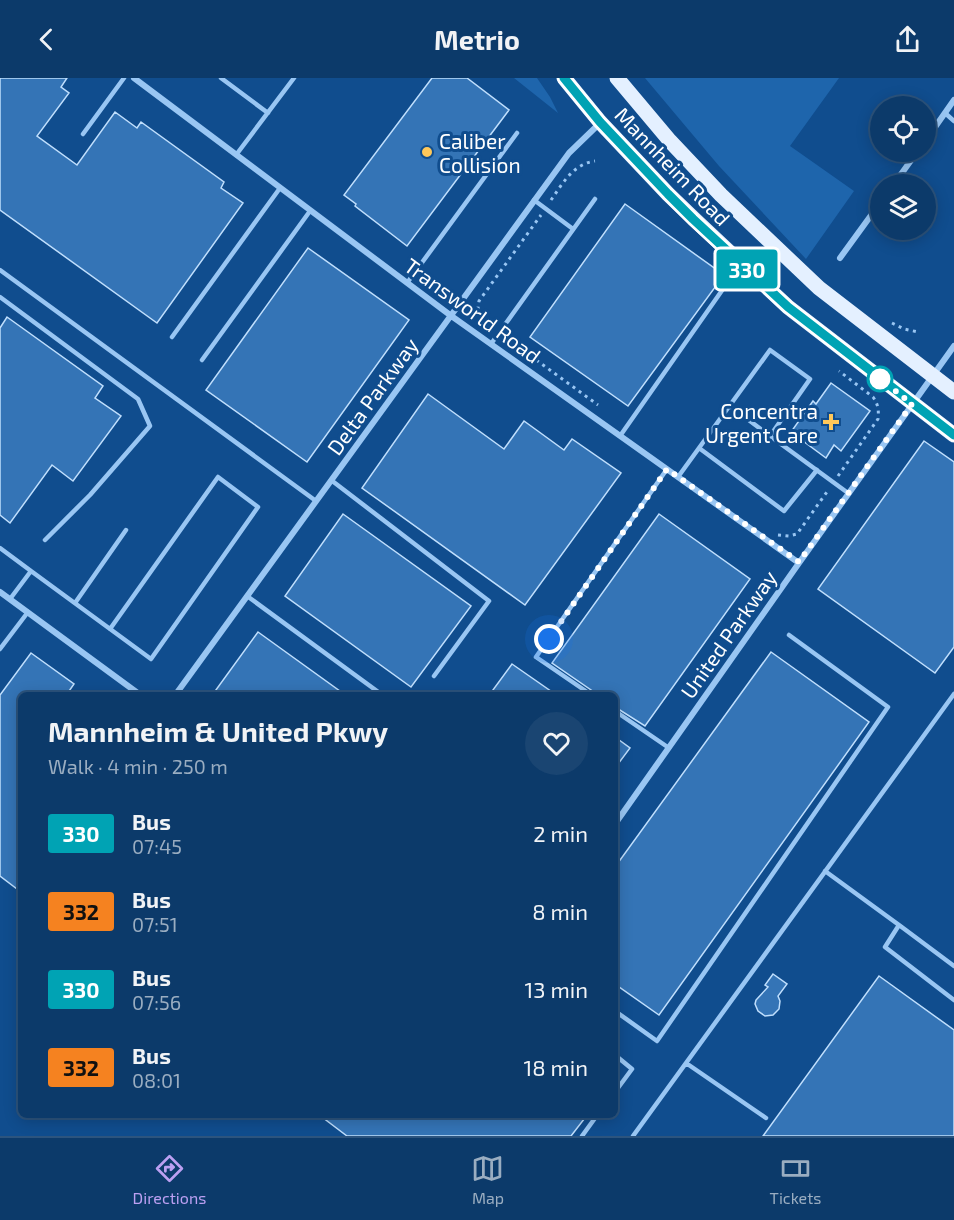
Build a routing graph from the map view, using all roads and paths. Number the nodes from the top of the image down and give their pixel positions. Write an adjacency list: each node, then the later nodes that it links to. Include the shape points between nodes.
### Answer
1 (124, 78): 14 (lane)
2 (134, 78): 15 (street, Transworld Road)
3 (221, 78): 8 (lane)
4 (294, 78): 8 (lane)
5 (564, 78): 11 (main road, Mannheim Road)
6 (617, 78): 34 (main road, Mannheim Road, via 721,195 819,288)
7 (954, 100): 9 (street)
8 (268, 113): 15 (lane)
9 (945, 113): 10 (lane); 12 (street)
10 (954, 121)
11 (600, 122): 18 (street, Delta Parkway, via 569,153); 36 (main road, Mannheim Road, via 693,219 788,307)
12 (936, 126)
13 (517, 133): 24 (lane)
14 (83, 134)
15 (236, 155): 16 (street, Transworld Road)
16 (280, 188): 19 (street, Transworld Road); 30 (lane)
17 (595, 199): 21 (lane)
18 (534, 200): 21 (lane); 27 (street, Delta Parkway)
19 (310, 211): 24 (street, Transworld Road); 33 (lane)
20 (870, 217): 22 (street)
21 (573, 229): 31 (lane)
22 (840, 258)
23 (0, 270): 47 (lane)
24 (407, 283): 27 (street, Transworld Road)
25 (723, 288): 39 (lane)
26 (0, 297): 49 (lane, via 138,399 150,426)
27 (450, 315): 31 (street, Transworld Road); 45 (street, Delta Parkway)
28 (885, 318): 29 (path)
29 (918, 332)
30 (172, 337)
31 (491, 344): 39 (street, Transworld Road)
32 (954, 346): 34 (street, United Parkway)
33 (202, 360)
34 (932, 376): 35 (main road, Mannheim Road); 36 (street, United Parkway)
35 (954, 392)
36 (912, 404): 38 (main road, Mannheim Road); 46 (street, United Parkway)
37 (729, 406): 40 (lane); 40 (lane, via 770,350 810,379); 41 (lane)
38 (954, 435)
39 (620, 436): 42 (street, Transworld Road)
40 (770, 436): 43 (lane)
41 (699, 448): 43 (lane, via 784,511); 44 (lane)
42 (667, 469): 44 (street, Transworld Road); 65 (lane, via 536,657)
43 (816, 470): 46 (lane)
44 (678, 477): 51 (street, Transworld Road)
45 (331, 480): 47 (street, Delta Parkway); 61 (lane, via 489,601)
46 (848, 493): 51 (street, United Parkway)
47 (316, 501): 54 (street, Delta Parkway)
48 (126, 530): 56 (lane)
49 (45, 540)
50 (0, 548): 52 (lane)
51 (799, 562): 68 (street, United Parkway)
52 (31, 571): 55 (lane); 56 (lane)
53 (0, 592): 55 (street)
54 (247, 596): 63 (street, Delta Parkway); 64 (lane)
55 (10, 599): 57 (street)
56 (75, 603): 58 (lane)
57 (28, 612): 60 (lane); 62 (street)
58 (110, 629): 58 (lane, via 151,659 258,507 218,477)
59 (789, 635): 74 (lane, via 888,707 657,1041)
60 (0, 649)
61 (434, 676)
62 (137, 692)
63 (177, 692)
64 (378, 692)
65 (587, 692)
66 (954, 694): 70 (lane)
67 (618, 713): 68 (lane)
68 (669, 748): 69 (street, United Parkway)
69 (618, 821)
70 (825, 871): 71 (lane); 76 (lane)
71 (899, 925): 72 (lane); 73 (lane, via 885,947)
72 (954, 966)
73 (954, 1000)
74 (618, 1013)
75 (618, 1057): 77 (lane, via 632,1069)
76 (686, 1063): 79 (lane); 81 (lane)
77 (618, 1088)
78 (595, 1118): 80 (lane)
79 (766, 1118)
80 (582, 1136)
81 (633, 1136)

